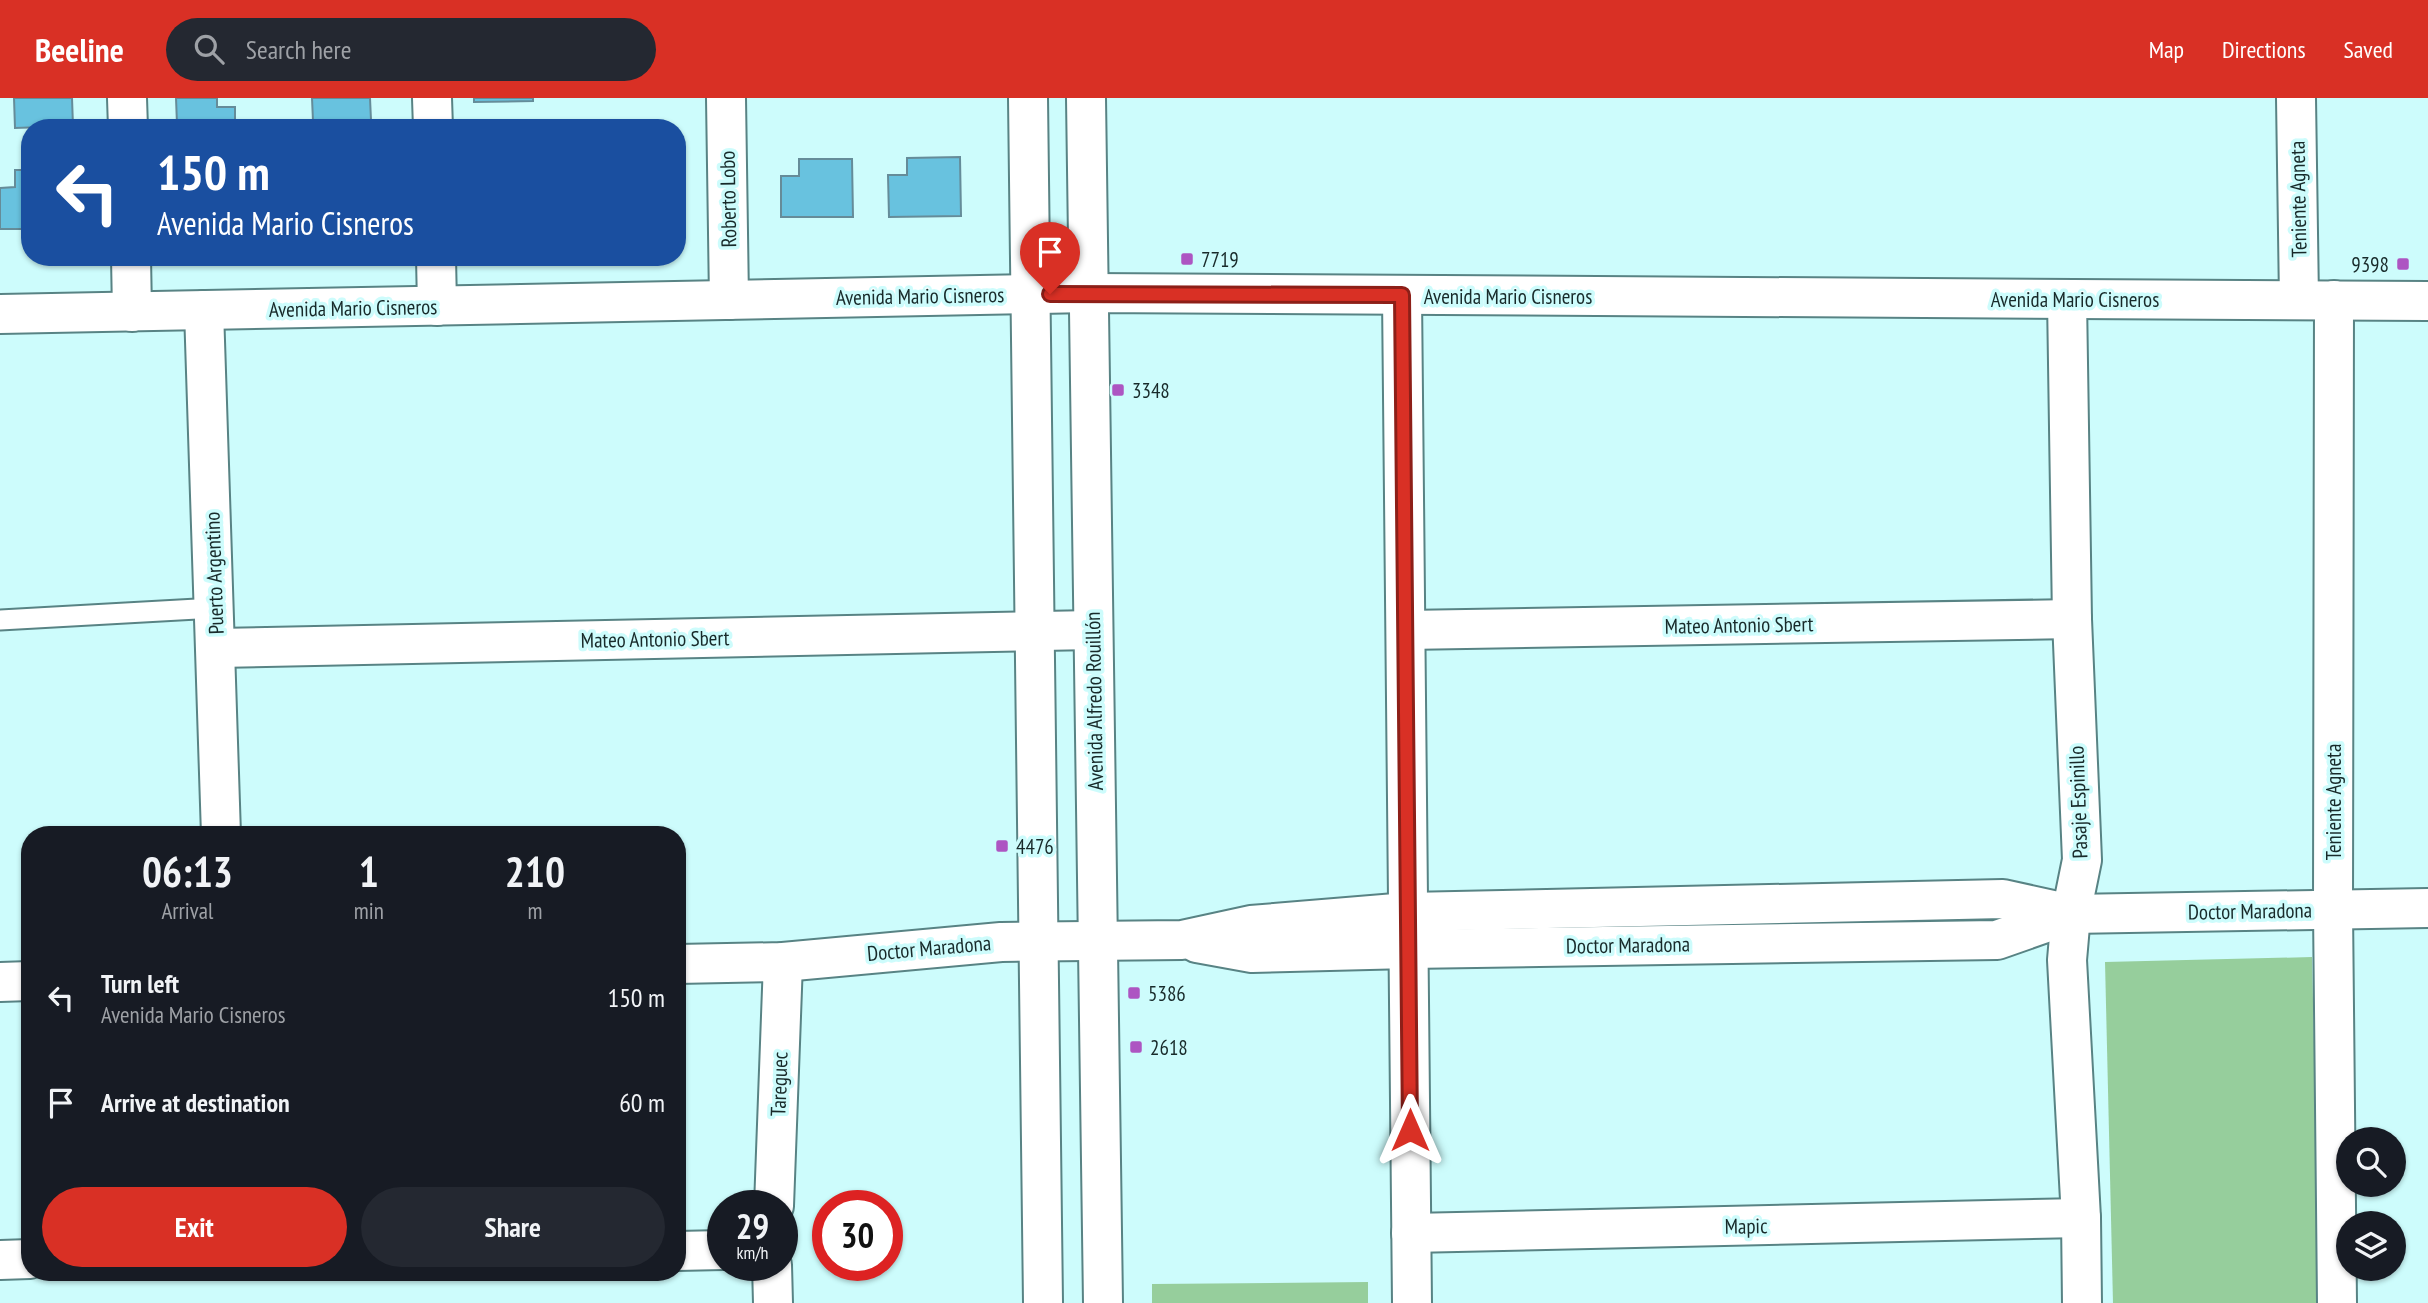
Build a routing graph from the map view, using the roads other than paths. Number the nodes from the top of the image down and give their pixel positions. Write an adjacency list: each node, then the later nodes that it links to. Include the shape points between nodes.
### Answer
1 (127, 98): 7 (street)
2 (432, 98): 8 (street)
3 (726, 98): 15 (street, Roberto Lobo)
4 (1028, 98): 12 (street)
5 (1086, 98): 11 (street, Avenida Alfredo Rouillón)
6 (2296, 98): 16 (street, Teniente Agneta)
7 (128, 119)
8 (433, 119)
9 (131, 266): 20 (street)
10 (436, 266): 18 (street)
11 (1088, 293): 12 (street, Avenida Mario Cisneros); 13 (street, Avenida Mario Cisneros); 25 (street, Avenida Alfredo Rouillón)
12 (1031, 294): 15 (street, Avenida Mario Cisneros); 27 (street)
13 (1402, 295): 14 (street, Avenida Mario Cisneros); 26 (street)
14 (2067, 299): 16 (street, Avenida Mario Cisneros); 23 (street, Pasaje Espinillo)
15 (729, 300): 18 (street, Avenida Mario Cisneros)
16 (2316, 300): 17 (street, Avenida Mario Cisneros); 31 (street, Teniente Agneta)
17 (2428, 301)
18 (437, 306): 19 (street, Avenida Mario Cisneros)
19 (204, 310): 20 (street, Avenida Mario Cisneros); 22 (street, Puerto Argentino)
20 (132, 312): 21 (street, Avenida Mario Cisneros)
21 (0, 314)
22 (215, 608): 24 (lane); 28 (street, Puerto Argentino)
23 (2072, 619): 26 (street, Mateo Antonio Sbert); 32 (street, Pasaje Espinillo, via 2082,860)
24 (0, 620)
25 (1093, 630): 27 (street, Mateo Antonio Sbert); 34 (street, Avenida Alfredo Rouillón)
26 (1406, 630): 33 (street)
27 (1035, 632): 28 (street, Mateo Antonio Sbert); 35 (street)
28 (216, 648): 29 (street, Puerto Argentino)
29 (221, 826)
30 (2428, 908): 31 (street, Doctor Maradona)
31 (2333, 910): 32 (street, Doctor Maradona); 53 (street, Teniente Agneta)
32 (2071, 914): 33 (street, Doctor Maradona, via 1997,940); 41 (street, Pasaje Espinillo, via 2067,960)
33 (1408, 930): 34 (street, Doctor Maradona, via 1252,953 1182,940); 42 (street)
34 (1097, 941): 35 (street, Doctor Maradona); 50 (street, Avenida Alfredo Rouillón)
35 (1039, 942): 36 (street, Doctor Maradona); 49 (street)
36 (783, 962): 37 (street, Doctor Maradona); 40 (street, Tareguec)
37 (686, 964)
38 (21, 981): 39 (street)
39 (0, 982)
40 (775, 1190)
41 (2081, 1218): 42 (street, Mapic); 52 (street, Pasaje Espinillo)
42 (1411, 1233): 51 (street)
43 (707, 1250): 44 (street)
44 (686, 1251)
45 (21, 1259): 46 (street)
46 (0, 1260)
47 (772, 1281): 48 (street)
48 (773, 1303)
49 (1043, 1303)
50 (1103, 1303)
51 (1412, 1303)
52 (2082, 1303)
53 (2337, 1303)

